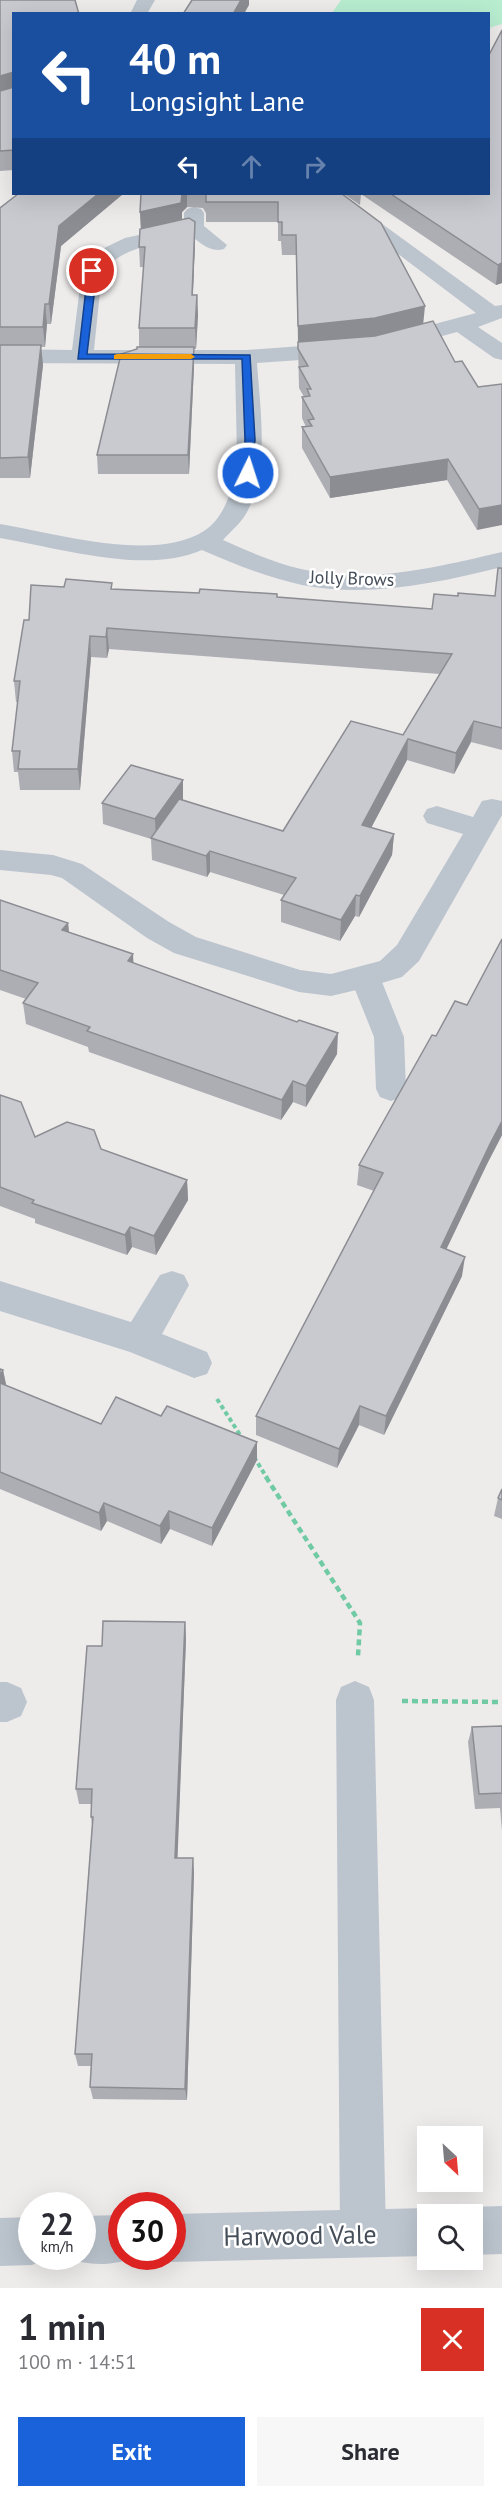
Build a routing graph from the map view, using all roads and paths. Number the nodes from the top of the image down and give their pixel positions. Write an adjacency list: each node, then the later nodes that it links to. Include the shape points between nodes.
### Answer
1 (330, 195): 3 (street)
2 (217, 245): 7 (street, via 194,221 129,244 99,260 92,271)
3 (497, 312): 4 (street)
4 (461, 325): 5 (street); 8 (street, via 368,347)
5 (502, 353)
6 (0, 356): 7 (street)
7 (82, 357): 8 (street)
8 (246, 357): 10 (street, via 248,473 239,505 226,525)
9 (2, 535): 10 (street, via 160,553 186,550)
10 (206, 542): 11 (street, Jolly Brows, via 238,557 322,580 400,580)
11 (502, 559)
12 (437, 816): 14 (street, via 486,819 408,952 391,969)
13 (0, 860): 14 (street, via 53,865 72,871 185,945 299,981 331,985)
14 (365, 978): 15 (lane, via 389,1037)
15 (391, 1089)
16 (172, 1285): 18 (street)
17 (0, 1296): 18 (street)
18 (139, 1340): 19 (street)
19 (194, 1363): 20 (path)
20 (245, 1443)
21 (251, 1453): 22 (path, via 360,1623)
22 (355, 1700): 23 (path); 27 (lane)
23 (502, 1702)
24 (502, 2230): 25 (street)
25 (483, 2231)
26 (417, 2232): 27 (street, Harwood Vale)
27 (363, 2233): 28 (street, Harwood Vale)
28 (186, 2238)
29 (18, 2241): 30 (street)
30 (0, 2242)

